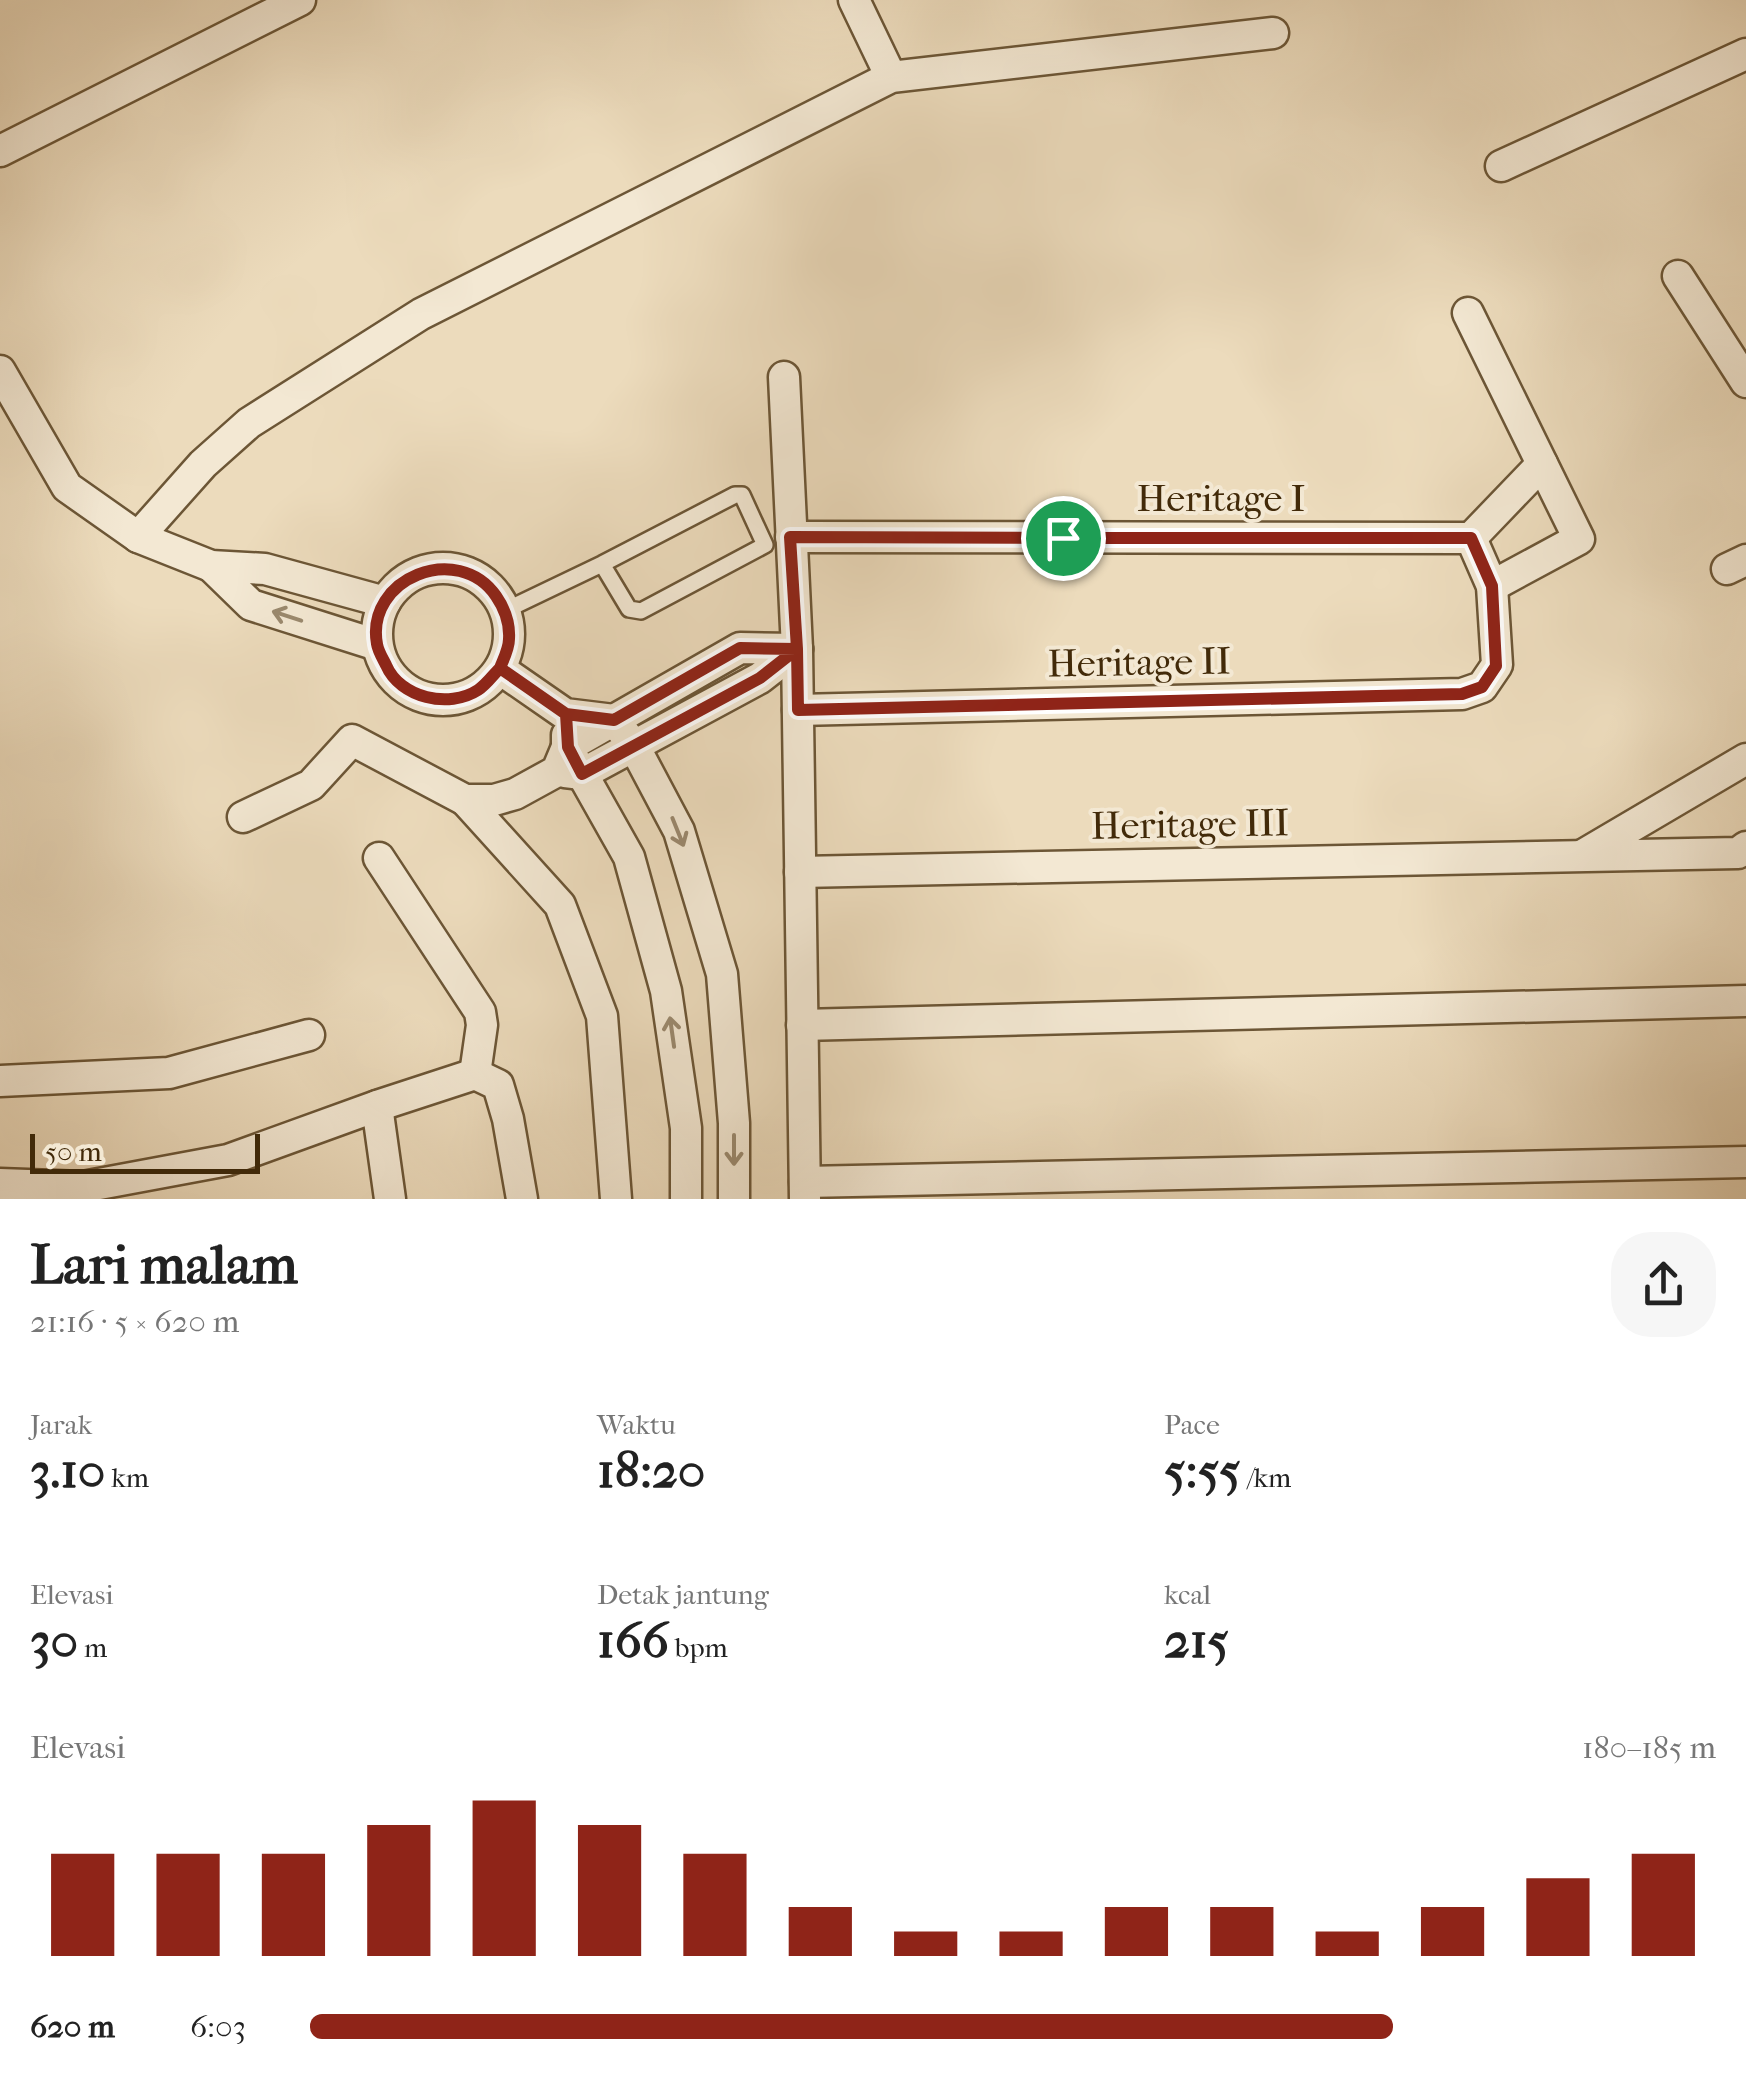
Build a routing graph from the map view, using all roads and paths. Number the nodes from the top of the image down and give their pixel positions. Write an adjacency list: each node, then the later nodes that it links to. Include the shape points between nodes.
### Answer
1 (300, 0): 6 (street)
2 (854, 0): 5 (street)
3 (1274, 33): 5 (street)
4 (1746, 54): 7 (street)
5 (891, 77): 14 (street, via 421,314 250,422)
6 (0, 151)
7 (1502, 166)
8 (1678, 276): 12 (street)
9 (1468, 312): 13 (street)
10 (0, 371): 14 (street, via 67,487)
11 (784, 376): 15 (street)
12 (1746, 382)
13 (1542, 464): 16 (street); 19 (street, via 1579,538)
14 (138, 537): 18 (street)
15 (790, 537): 16 (street, Heritage I); 23 (street)
16 (1471, 538): 19 (street)
17 (602, 564): 17 (lane, via 735,495 742,495 764,545 641,611 628,609); 21 (lane)
18 (211, 566): 20 (street, via 265,568); 22 (street, one-way to 18, via 251,604)
19 (1492, 586): 25 (street, Heritage II, via 1496,666 1482,687 1462,694)
20 (385, 602): 21 (street, via 405,580 432,568 463,570 489,585); 22 (street)
21 (506, 610): 24 (street, via 510,640)
22 (377, 645): 24 (street, via 390,674 415,694 446,700 477,691)
23 (797, 649): 25 (street); 27 (street, via 740,648); 28 (street, via 760,678)
24 (500, 668): 26 (street)
25 (798, 710): 36 (street)
26 (566, 714): 27 (street); 30 (street)
27 (614, 720): 28 (street); 30 (street)
28 (634, 746): 30 (street); 50 (street, one-way to 50, via 679,830 722,974)
29 (1746, 759): 34 (street, Heritage III)
30 (569, 764): 31 (street, via 516,794); 49 (street, one-way to 30, via 686,1128 666,991 629,857)
31 (466, 800): 32 (street, via 352,740 311,785); 48 (street, via 560,905 602,1016)
32 (243, 817)
33 (1746, 846): 34 (street, Heritage III, via 1738,854)
34 (1581, 856): 36 (street, Heritage III)
35 (379, 858): 40 (street, via 480,1012)
36 (800, 872): 38 (street)
37 (1746, 1001): 38 (street)
38 (802, 1025): 45 (street)
39 (309, 1035): 41 (street, via 169,1072)
40 (475, 1074): 42 (street); 47 (street, via 498,1085)
41 (0, 1080)
42 (376, 1106): 44 (street, via 228,1160 84,1187); 46 (street)
43 (1746, 1162): 45 (street)
44 (0, 1184)
45 (805, 1190)
46 (390, 1199)
47 (522, 1199)
48 (616, 1199)
49 (686, 1199)
50 (734, 1199)

